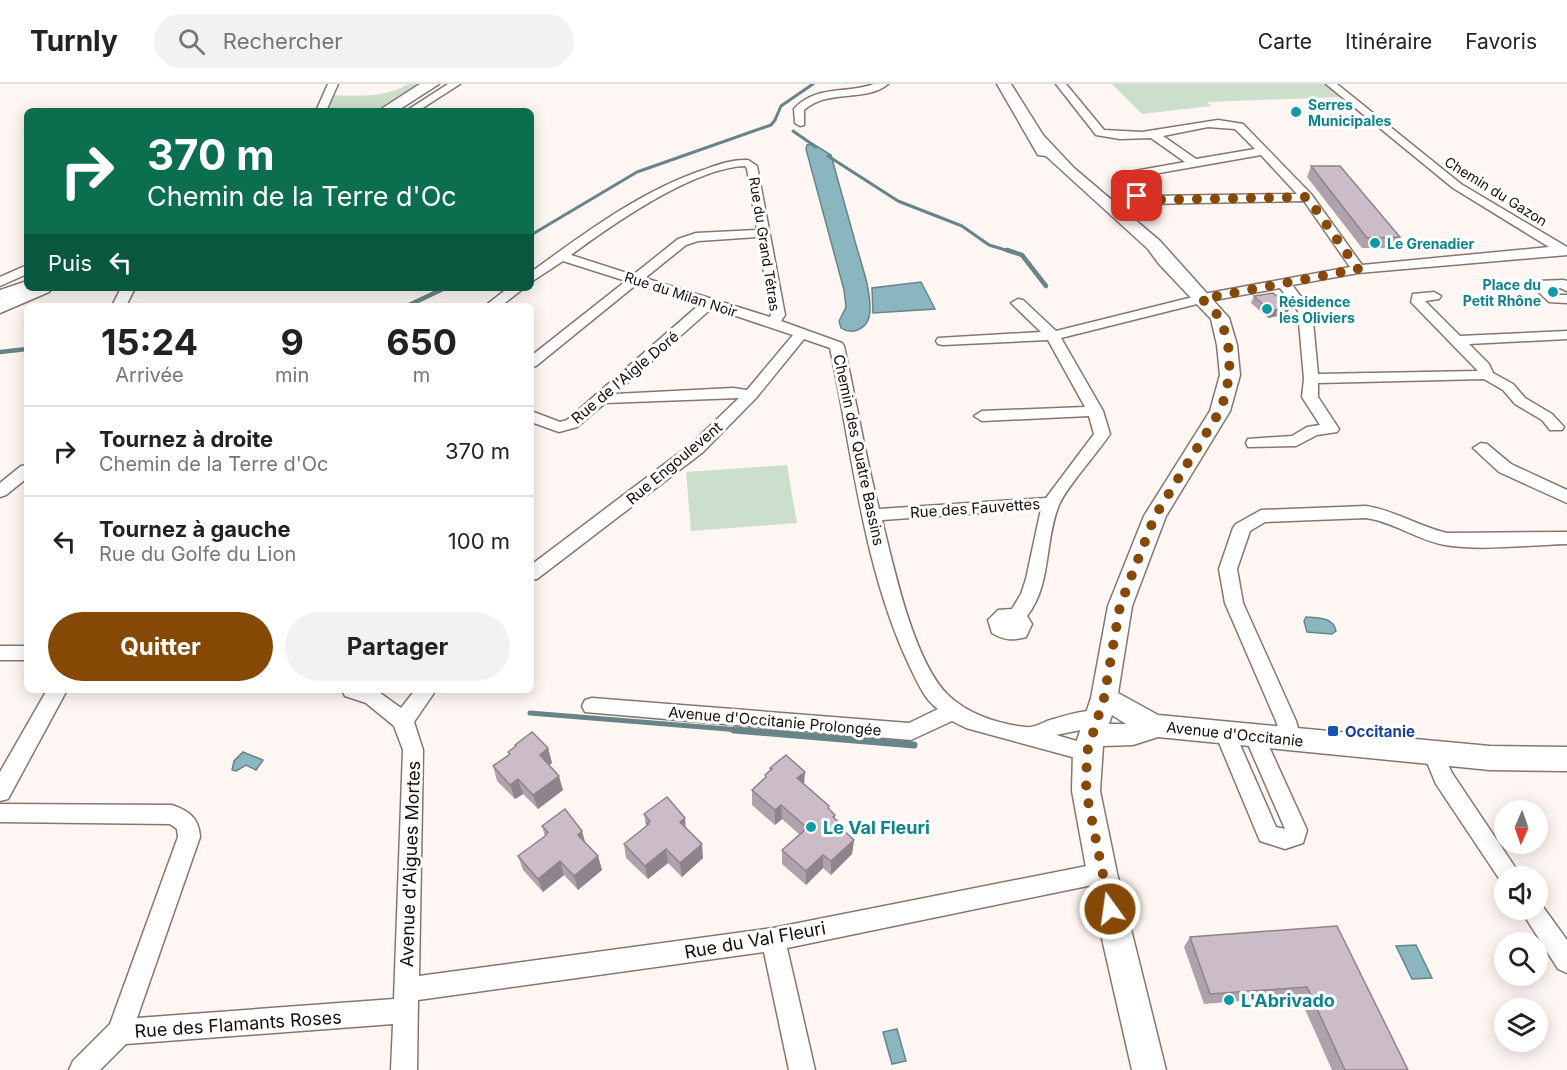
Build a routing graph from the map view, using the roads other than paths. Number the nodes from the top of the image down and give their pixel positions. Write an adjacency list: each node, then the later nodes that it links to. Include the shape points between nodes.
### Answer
1 (333, 84): 9 (street)
2 (431, 84): 10 (main road)
3 (455, 84): 11 (street)
4 (883, 84): 12 (street, via 820,95 800,109)
5 (1004, 84): 8 (street)
6 (1061, 84): 13 (street, via 1100,133)
7 (1331, 84): 18 (street, Chemin du Gazon, via 1457,186)
8 (1013, 91): 32 (street, via 1050,156 1165,260)
9 (322, 108)
10 (391, 108)
11 (416, 108)
12 (800, 123)
13 (1153, 134): 14 (street, via 1230,124 1239,126); 15 (street)
14 (1264, 151): 15 (street); 16 (street)
15 (1194, 163): 16 (street, via 1122,176 1119,180 1147,200)
16 (1307, 197): 20 (street)
17 (764, 233): 19 (street, Rue du Grand Tétras, via 753,168 748,163 738,163 666,189 611,220); 23 (street, via 696,237 682,242); 38 (street, Rue du Grand Tétras, via 778,315)
18 (1566, 251): 20 (street)
19 (561, 256): 22 (street, Rue du Grand Tétras); 23 (street, Rue du Milan Noir)
20 (1358, 269): 25 (street)
21 (24, 270): 24 (street)
22 (534, 276)
23 (634, 279): 35 (street, Rue du Milan Noir); 44 (street)
24 (0, 282)
25 (1282, 283): 32 (street); 46 (street, via 1305,311)
26 (24, 286): 30 (street)
27 (1567, 287): 33 (street, via 1538,285 1554,300)
28 (35, 291): 37 (main road)
29 (513, 291): 34 (street)
30 (0, 295)
31 (1434, 296): 42 (street, via 1418,297 1418,302)
32 (1202, 299): 41 (street); 71 (street, via 1220,318 1227,345 1230,375 1225,397 1155,516 1120,606)
33 (1567, 299)
34 (496, 303)
35 (710, 303): 38 (street, Rue du Milan Noir); 48 (street, Rue de l'Aigle Doré)
36 (1018, 303): 41 (street, Rue des Fauvettes)
37 (0, 307)
38 (773, 323): 39 (street, Rue du Milan Noir)
39 (801, 334): 47 (street, Rue Engoulevent); 59 (street, Chemin des Quatre Bassins, via 831,342 838,348)
40 (1567, 335): 42 (street)
41 (1053, 336): 43 (street); 49 (street, Rue des Fauvettes)
42 (1458, 340): 45 (street)
43 (942, 341)
44 (534, 361)
45 (1487, 375): 46 (street); 52 (street, via 1508,387)
46 (1311, 379): 53 (street, via 1310,397 1331,429 1313,430 1296,441)
47 (751, 395): 48 (street); 61 (street, Rue Engoulevent, via 697,448)
48 (604, 398): 51 (street, Rue de l'Aigle Doré, via 572,424 559,427)
49 (1095, 411): 50 (street); 58 (street, Rue des Fauvettes, via 1102,434)
50 (981, 416)
51 (534, 417)
52 (1556, 428)
53 (1254, 443)
54 (1481, 448): 57 (street, via 1505,468)
55 (24, 472): 56 (street)
56 (0, 491)
57 (1567, 497)
58 (1051, 503): 59 (street, Rue des Fauvettes); 62 (street, via 1038,568 1023,610)
59 (872, 515): 69 (street, Chemin des Quatre Bassins, via 894,604 908,642 930,688)
60 (1567, 538): 76 (street, via 1447,538 1425,534 1386,515 1366,512 1262,516 1242,528 1228,569 1234,603)
61 (534, 572)
62 (1016, 617)
63 (0, 653): 64 (street)
64 (24, 653)
65 (55, 693): 79 (street)
66 (361, 693): 70 (street, via 373,697)
67 (424, 693): 70 (street)
68 (592, 706): 69 (street, Avenue d'Occitanie Prolongée, via 911,732)
69 (953, 711): 75 (street, Chemin des Quatre Bassins, via 973,722)
70 (403, 721): 86 (street, Avenue d'Aigues Mortes, via 413,750)
71 (1096, 726): 72 (street, Avenue d'Occitanie); 72 (street, Avenue d'Occitanie, via 1112,735 1145,732); 75 (street, Chemin des Quatre Bassins); 75 (street, via 1064,724); 82 (street, via 1086,791)
72 (1154, 726): 73 (street, Avenue d'Occitanie)
73 (1225, 733): 74 (street, Avenue d'Occitanie); 74 (street, via 1268,834 1289,840 1296,830)
74 (1254, 735): 76 (street, Avenue d'Occitanie)
75 (1026, 737)
76 (1292, 739): 77 (street, Avenue d'Occitanie)
77 (1433, 753): 78 (street, Avenue d'Occitanie); 81 (street, via 1444,778)
78 (1567, 759)
79 (0, 792)
80 (0, 813): 87 (street, Rue des Flamants Roses, via 172,815 189,826 189,837)
81 (1503, 866)
82 (1102, 873): 84 (street, Rue du Val Fleuri); 91 (street)
83 (1540, 920): 85 (street)
84 (773, 939): 86 (street, Rue du Val Fleuri); 90 (street)
85 (1567, 960)
86 (406, 1001): 87 (street, Rue des Flamants Roses); 89 (street, Avenue d'Aigues Mortes)
87 (120, 1032): 88 (street)
88 (82, 1070)
89 (404, 1070)
90 (802, 1070)
91 (1149, 1070)

